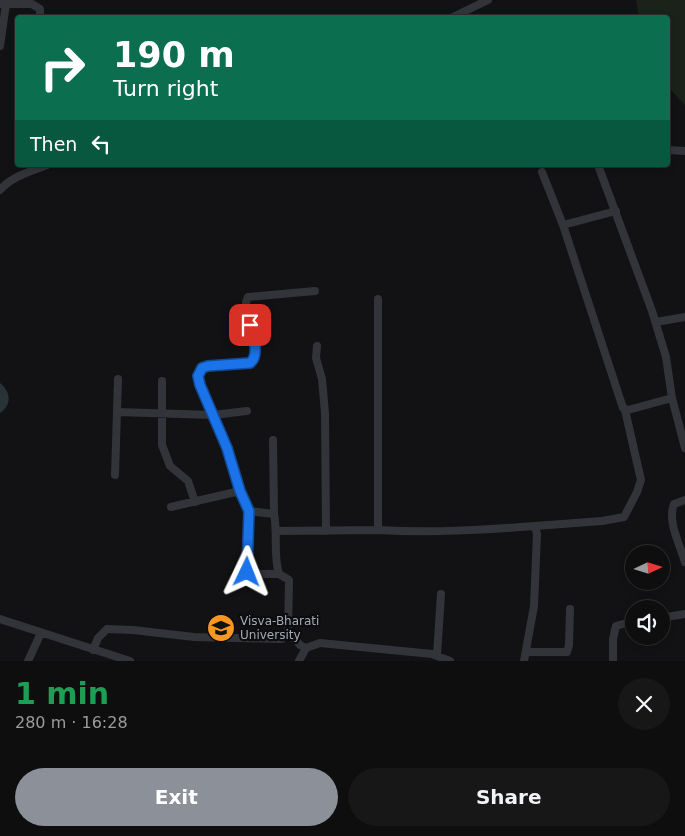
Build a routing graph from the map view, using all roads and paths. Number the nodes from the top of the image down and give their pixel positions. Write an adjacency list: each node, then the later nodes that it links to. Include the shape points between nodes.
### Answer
1 (488, 0): 4 (street)
2 (3, 4): 3 (street, via 32,4 40,9); 5 (street)
3 (40, 15)
4 (457, 15)
5 (0, 46)
6 (670, 150): 7 (street)
7 (685, 151)
8 (42, 167): 11 (street, via 14,178)
9 (599, 167): 12 (street)
10 (542, 172): 13 (street)
11 (0, 190)
12 (616, 211): 13 (street); 17 (street)
13 (563, 225): 22 (street)
14 (315, 291): 26 (street, via 248,297 246,309 256,352 254,360 208,366 199,371 200,385)
15 (378, 300): 37 (street)
16 (685, 317): 17 (street)
17 (656, 322): 21 (street, via 666,357)
18 (317, 346): 39 (street, via 325,413)
19 (118, 379): 23 (street)
20 (162, 381): 25 (street)
21 (672, 398): 22 (street); 28 (street)
22 (625, 410): 36 (street, via 641,480 624,517)
23 (117, 412): 25 (street); 29 (street)
24 (247, 412): 26 (street)
25 (161, 413): 26 (street); 32 (street, via 164,453 170,466 188,481)
26 (213, 415): 30 (street)
27 (273, 440): 35 (street)
28 (685, 448)
29 (115, 475)
30 (240, 491): 32 (street); 34 (street)
31 (685, 500): 40 (street, via 674,504 672,512)
32 (194, 502): 33 (street)
33 (172, 507)
34 (249, 511): 35 (street); 41 (street, via 247,572)
35 (274, 514): 38 (street)
36 (535, 526): 37 (street, via 422,532); 52 (street, via 534,606)
37 (378, 530): 39 (street)
38 (277, 531): 39 (street); 41 (street)
39 (326, 531)
40 (685, 562)
41 (279, 574): 48 (street, via 289,580)
42 (441, 594): 53 (street)
43 (570, 609): 52 (street, via 566,652)
44 (685, 614): 45 (street)
45 (670, 616)
46 (0, 619): 49 (street)
47 (625, 623): 59 (street, via 616,626)
48 (288, 632): 50 (street); 51 (street, via 282,639 194,637 107,629)
49 (41, 633): 51 (street); 54 (street)
50 (306, 648): 53 (street, via 320,643); 56 (street)
51 (93, 650): 55 (street)
52 (526, 652): 58 (street)
53 (437, 656): 57 (street)
54 (28, 661)
55 (130, 661)
56 (298, 661)
57 (450, 661)
58 (524, 661)
59 (613, 661)

